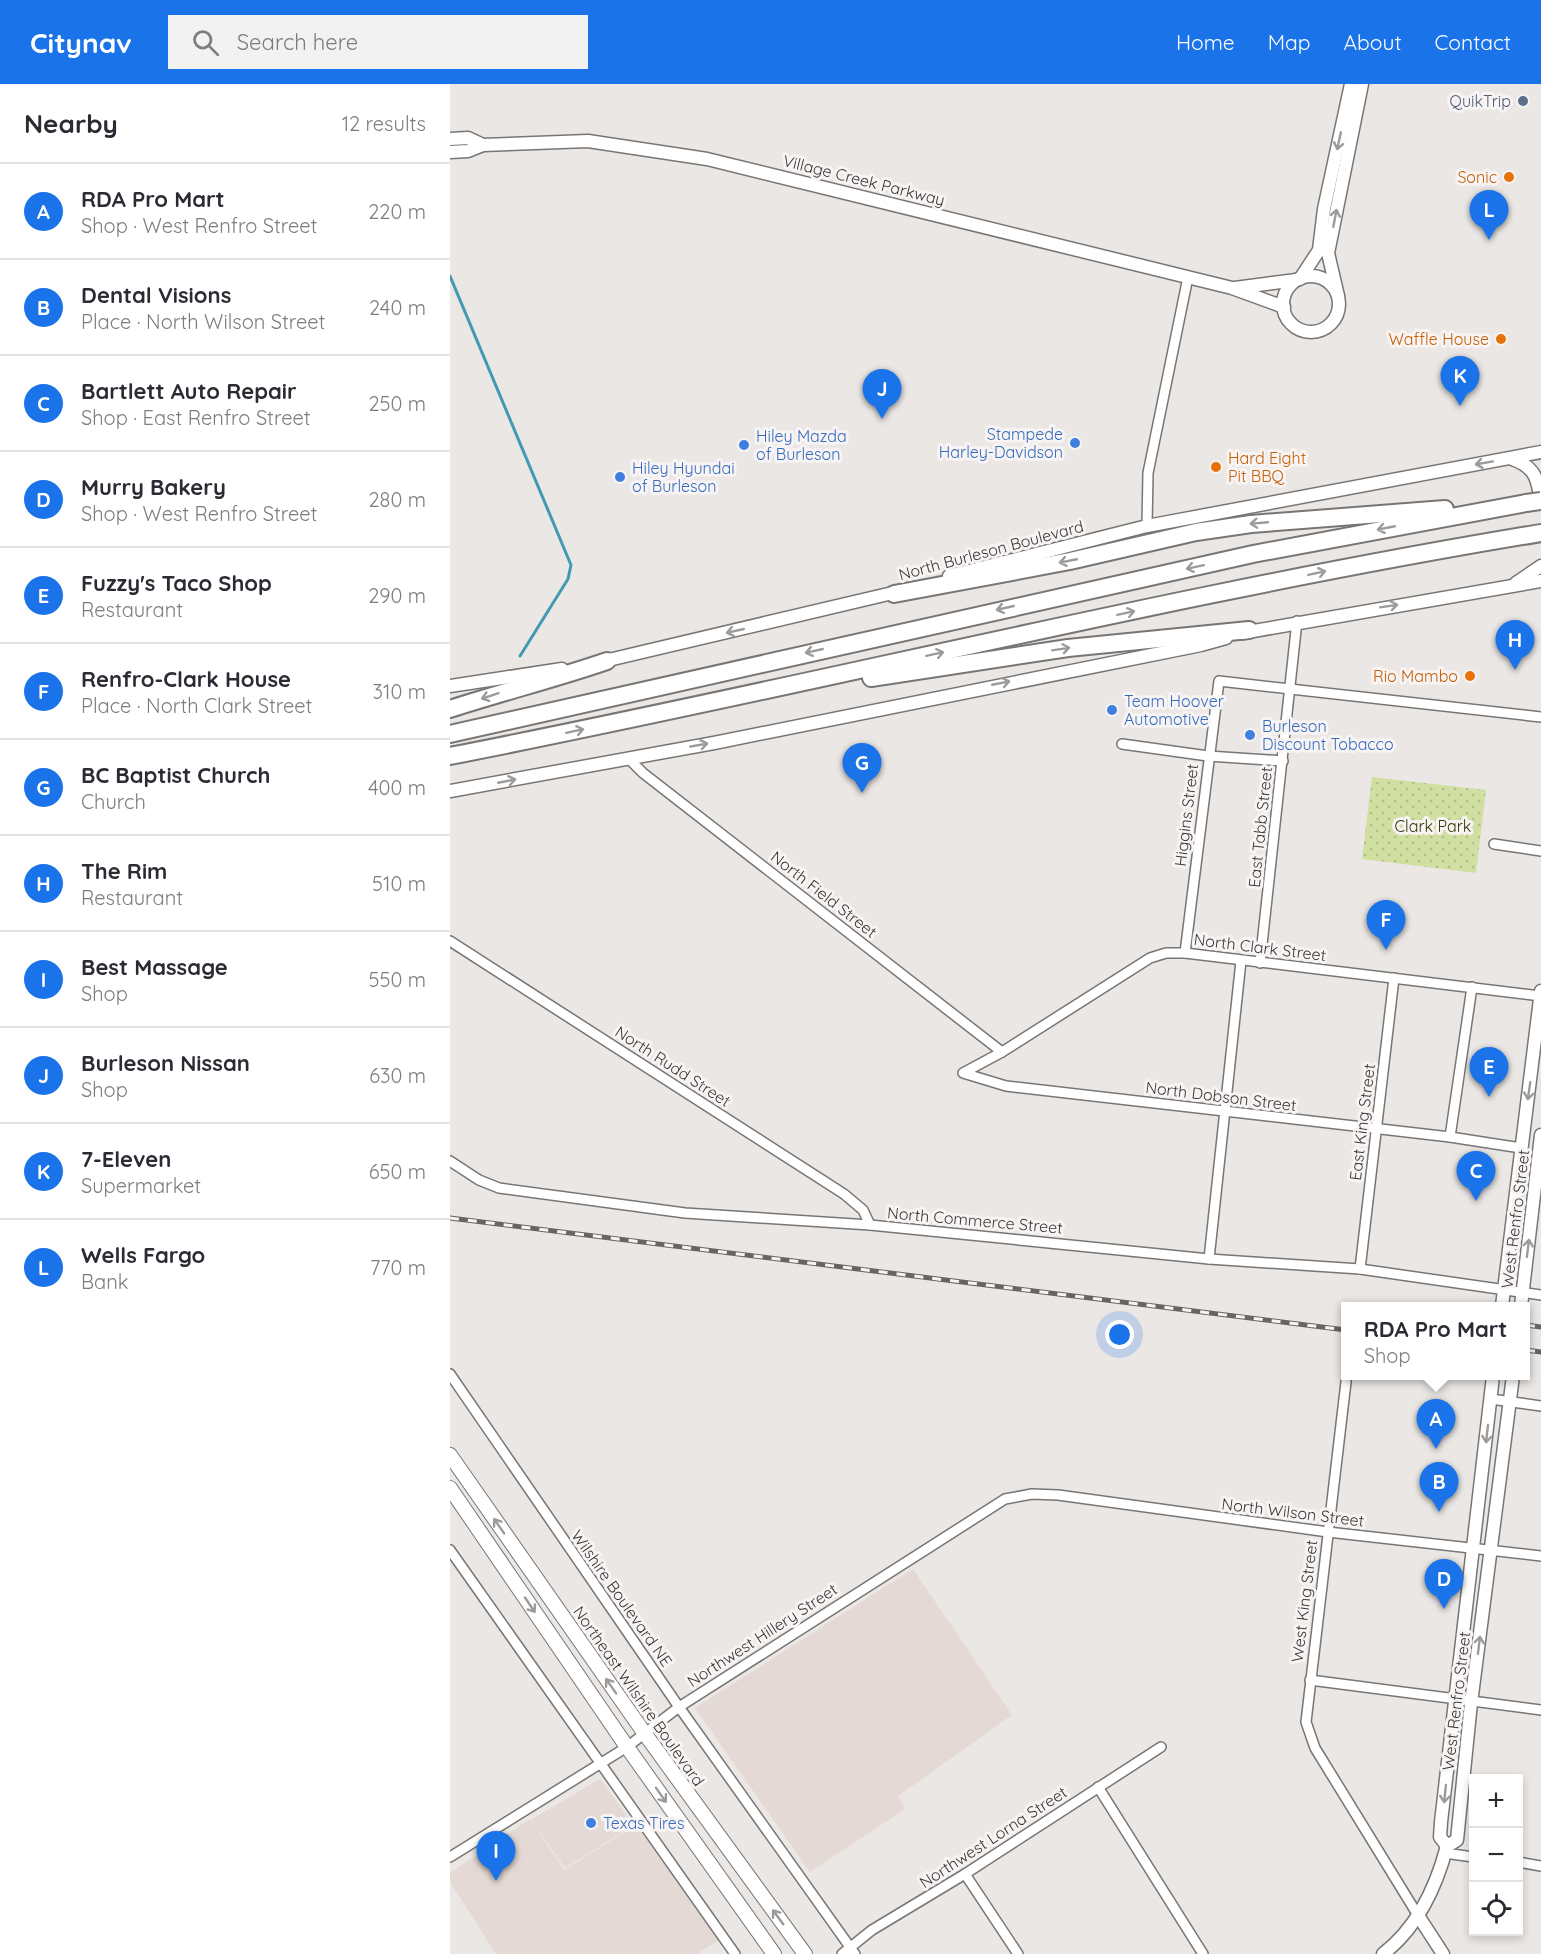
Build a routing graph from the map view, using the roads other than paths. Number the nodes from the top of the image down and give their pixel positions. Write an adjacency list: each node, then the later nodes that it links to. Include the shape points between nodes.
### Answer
1 (1351, 84): 7 (main road, one-way to 7, via 1318,250 1311,266)
2 (1362, 84): 9 (main road, one-way to 2, via 1328,253)
3 (450, 139): 4 (main road, Village Creek Parkway, via 468,138)
4 (483, 145): 5 (main road, Village Creek Parkway); 6 (main road, Village Creek Parkway, via 588,141 707,159)
5 (450, 152)
6 (1188, 277): 8 (main road, Village Creek Parkway); 14 (street, via 1148,473)
7 (1298, 280): 8 (main road, Village Creek Parkway); 9 (main road, Village Creek Parkway, via 1321,278 1335,288); 10 (main road, via 1286,292)
8 (1232, 288): 10 (main road, Village Creek Parkway)
9 (1338, 296): 10 (main road, via 1332,322 1317,331 1299,329 1286,316)
10 (1284, 307)
11 (1541, 452): 12 (main road, North Burleson Boulevard)
12 (1510, 458): 13 (main road, via 1533,469 1537,477); 14 (main road, North Burleson Boulevard, one-way to 14)
13 (1536, 502): 19 (highway, one-way to 19, via 1251,524); 28 (highway, one-way to 28, via 1253,554)
14 (1147, 526): 19 (main road, North Burleson Boulevard)
15 (1535, 534): 25 (highway, one-way to 15, via 1333,569)
16 (1541, 566): 18 (main road)
17 (1541, 581): 18 (main road)
18 (1510, 586): 20 (main road, one-way to 18)
19 (894, 594): 22 (main road, North Burleson Boulevard, one-way to 22)
20 (1297, 621): 21 (main road); 24 (street, East Tabb Street)
21 (1249, 630): 25 (highway, one-way to 21, via 751,702 864,679 1068,648); 33 (main road, one-way to 21, via 1201,645)
22 (607, 661): 23 (main road, North Burleson Boulevard); 26 (highway, one-way to 26)
23 (450, 686)
24 (1291, 688): 27 (street); 32 (street, Higgins Street, via 1219,681); 34 (street, East Tabb Street)
25 (714, 702): 29 (highway, one-way to 25)
26 (450, 709)
27 (1541, 717)
28 (450, 734)
29 (518, 742): 31 (highway); 35 (highway, via 498,755)
30 (1122, 744): 32 (street)
31 (450, 756)
32 (1208, 756): 34 (street); 40 (street, Higgins Street)
33 (628, 758): 36 (main road, one-way to 33); 47 (street, North Field Street)
34 (1283, 761): 42 (street, East Tabb Street)
35 (450, 767)
36 (450, 791)
37 (1494, 844): 38 (street)
38 (1541, 851)
39 (450, 940): 55 (street, North Rudd Street, via 844,1194 863,1210)
40 (1185, 953): 41 (street, North Clark Street); 47 (street, North Clark Street, via 1150,958)
41 (1241, 961): 42 (street, North Clark Street); 48 (street)
42 (1260, 963): 43 (street, North Clark Street)
43 (1394, 978): 44 (street, North Clark Street); 49 (street, East King Street)
44 (1472, 987): 46 (street, North Clark Street); 51 (street)
45 (1541, 991): 46 (main road)
46 (1541, 996): 52 (main road, one-way to 52)
47 (1002, 1052): 48 (street, North Dobson Street, via 963,1073 1006,1086)
48 (1225, 1112): 49 (street, North Dobson Street); 56 (street)
49 (1377, 1128): 51 (street, North Dobson Street); 57 (street, East King Street)
50 (1541, 1135): 53 (main road, West Renfro Street)
51 (1450, 1137): 52 (street, North Dobson Street)
52 (1521, 1148): 53 (main road); 58 (main road)
53 (1540, 1151): 59 (main road, West Renfro Street, one-way to 53)
54 (450, 1161): 55 (street, North Commerce Street, via 478,1180 499,1188 685,1213)
55 (870, 1226): 56 (street, North Commerce Street)
56 (1209, 1259): 57 (street, North Commerce Street)
57 (1360, 1269): 58 (street, North Commerce Street)
58 (1504, 1289): 59 (street, North Commerce Street); 61 (main road)
59 (1523, 1293): 60 (street, North Commerce Street); 62 (main road, West Renfro Street)
60 (1541, 1295)
61 (1502, 1302)
62 (1522, 1302)
63 (450, 1374): 81 (street, Wilshire Boulevard NE)
64 (1493, 1380): 67 (main road, West Renfro Street)
65 (1512, 1380): 68 (main road, West Renfro Street)
66 (1346, 1382): 73 (street, West King Street)
67 (1491, 1399): 68 (street); 75 (main road, West Renfro Street, one-way to 75)
68 (1509, 1401): 69 (street); 76 (main road, West Renfro Street)
69 (1541, 1406)
70 (450, 1455): 83 (main road, Northeast Wilshire Boulevard, one-way to 70)
71 (450, 1488): 84 (main road, one-way to 84)
72 (1109, 1503): 73 (street, North Wilson Street); 81 (street, Northwest Hillery Street, via 1058,1495 1005,1498)
73 (1328, 1532): 75 (street, North Wilson Street); 78 (street, West King Street)
74 (450, 1550): 86 (street)
75 (1474, 1550): 76 (street, North Wilson Street); 79 (main road, West Renfro Street)
76 (1491, 1552): 77 (street, North Wilson Street); 80 (main road, West Renfro Street, one-way to 76)
77 (1541, 1556)
78 (1310, 1680): 79 (street); 94 (street, West King Street, via 1308,1735)
79 (1456, 1701): 80 (street); 88 (main road, West Renfro Street, one-way to 88, via 1440,1837)
80 (1471, 1703): 82 (street); 88 (main road, West Renfro Street, via 1457,1840)
81 (679, 1707): 83 (street, Northwest Hillery Street); 95 (street, Wilshire Boulevard NE)
82 (1541, 1710)
83 (645, 1734): 84 (street, Northwest Hillery Street); 98 (main road, Northeast Wilshire Boulevard, one-way to 83)
84 (627, 1747): 86 (street, Northwest Hillery Street); 97 (main road, one-way to 97)
85 (1161, 1747): 87 (street, Northwest Lorna Street)
86 (602, 1763): 90 (street, Northwest Hillery Street); 96 (street)
87 (1098, 1787): 93 (street, Northwest Lorna Street); 100 (street)
88 (1446, 1850): 89 (street); 94 (main road, West Renfro Street)
89 (1469, 1856)
90 (450, 1857)
91 (1523, 1863): 92 (street)
92 (1541, 1866)
93 (965, 1874): 95 (street, Northwest Lorna Street, via 872,1930); 99 (street)
94 (1419, 1917): 101 (main road, West Renfro Street, via 1398,1943); 102 (main road)
95 (849, 1952)
96 (735, 1954)
97 (774, 1954)
98 (805, 1954)
99 (1018, 1954)
100 (1203, 1954)
101 (1383, 1954)
102 (1443, 1954)

